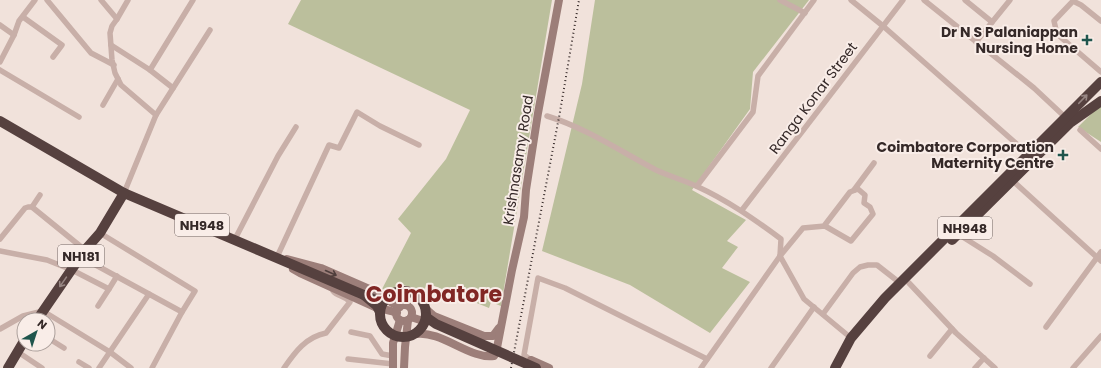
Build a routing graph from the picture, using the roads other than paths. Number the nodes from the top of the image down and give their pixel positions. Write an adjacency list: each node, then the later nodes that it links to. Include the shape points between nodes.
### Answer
1 (36, 0): 15 (street)
2 (47, 0): 27 (street, via 91,53)
3 (101, 0): 16 (street)
4 (128, 0): 16 (street)
5 (193, 0): 29 (street)
6 (559, 0): 83 (main road, Krishnasamy Road, via 538,114 524,217)
7 (780, 0): 14 (street)
8 (814, 0): 14 (street)
9 (851, 0): 20 (street)
10 (903, 0): 20 (street, Ranga Konar Street)
11 (924, 0): 23 (street)
12 (965, 0): 18 (street)
13 (1010, 0): 18 (street)
14 (804, 13): 49 (street, via 758,76 753,112)
15 (22, 17): 22 (street); 25 (street, via 62,45)
16 (117, 19): 24 (street, via 110,33)
17 (1101, 21): 30 (street, via 1073,1 1054,21 1057,34)
18 (992, 22): 23 (street)
19 (0, 25): 22 (street)
20 (883, 26): 46 (street); 54 (street, Ranga Konar Street)
21 (210, 30): 33 (street)
22 (14, 35): 26 (street)
23 (976, 42): 39 (street, via 1034,88)
24 (111, 45): 27 (street); 29 (street)
25 (53, 57)
26 (0, 62)
27 (114, 66): 31 (street)
28 (0, 70): 38 (street)
29 (150, 70): 33 (street)
30 (1101, 72)
31 (118, 79): 35 (street); 36 (street, via 121,85)
32 (1101, 82): 39 (highway, NH948, one-way to 32)
33 (173, 88): 36 (street)
34 (1101, 101): 43 (highway, NH948)
35 (103, 106)
36 (156, 115): 51 (street)
37 (547, 116): 49 (street, via 567,122 657,170)
38 (79, 117)
39 (1065, 117): 43 (highway, NH948)
40 (0, 121): 51 (highway)
41 (296, 127): 59 (street)
42 (1080, 130): 45 (street)
43 (1054, 134): 46 (highway, NH948); 48 (highway, NH948)
44 (419, 145): 64 (street, via 357,112 339,148 329,145)
45 (1101, 149)
46 (1028, 154): 68 (highway, NH948)
47 (874, 163): 50 (street)
48 (1013, 181): 57 (highway, NH948); 65 (street)
49 (697, 186): 54 (street)
50 (854, 190): 55 (street); 55 (street, via 858,189 865,194 864,203 870,207 873,214 851,241)
51 (124, 193): 56 (highway, NH181); 59 (highway, NH948)
52 (40, 194): 53 (street)
53 (32, 208): 58 (street, via 25,208); 62 (street)
54 (742, 210): 63 (street, via 781,239)
55 (824, 226): 63 (street, via 804,228)
56 (100, 233): 62 (highway, NH181); 78 (street, via 195,291)
57 (958, 234): 68 (highway, NH948); 69 (street)
58 (0, 239)
59 (235, 239): 64 (highway, NH948)
60 (0, 251): 66 (street, via 47,260)
61 (1101, 252): 65 (street)
62 (83, 253): 66 (highway, NH181); 67 (street)
63 (780, 256): 76 (street, via 804,299); 98 (street)
64 (279, 258): 71 (main road, via 300,273); 73 (highway, NH948); 81 (main road, one-way to 81, via 321,268 383,296)
65 (1099, 259): 84 (street)
66 (72, 270): 70 (street); 77 (highway, NH181, one-way to 77)
67 (117, 276): 70 (street); 72 (street)
68 (904, 283): 80 (street, via 876,265 860,267); 86 (street); 90 (highway, NH948, via 885,298); 115 (highway, NH948, via 857,340)
69 (1030, 284)
70 (109, 289): 75 (street)
71 (334, 289): 81 (main road, via 375,307); 108 (street, via 335,294 346,297 350,302 326,333 316,335 297,350)
72 (149, 294): 78 (street); 94 (street)
73 (364, 295): 74 (highway, NH948, bridge); 79 (highway, NH948, bridge)
74 (384, 301): 79 (highway, bridge); 82 (highway, bridge, via 396,292 411,293 423,302)
75 (98, 306)
76 (814, 307): 80 (street); 113 (street)
77 (43, 311): 85 (street, via 23,316); 94 (street)
78 (182, 312): 107 (street)
79 (380, 312): 89 (highway, NH948, bridge, via 383,326 387,331)
80 (823, 314): 90 (street)
81 (403, 315): 82 (main road); 100 (main road, via 393,343); 109 (main road)
82 (422, 322): 83 (main road, via 434,316 484,336 493,336); 83 (main road, Krishnasamy Road, via 425,333 484,356 496,353); 89 (highway, bridge, via 411,336); 101 (highway, bridge, via 430,321); 110 (highway, via 426,327)
83 (501, 324)
84 (1046, 327)
85 (0, 329)
86 (952, 330): 95 (street); 96 (street)
87 (351, 332): 100 (street, via 370,336 382,354)
88 (1101, 336): 118 (street)
89 (400, 337): 100 (main road)
90 (851, 338): 114 (highway, NH948)
91 (56, 343): 92 (street)
92 (64, 348)
93 (18, 352): 102 (highway); 103 (street)
94 (110, 352): 105 (street); 106 (street)
95 (930, 356)
96 (984, 358): 116 (street); 117 (street)
97 (348, 359): 100 (street)
98 (707, 359): 101 (street, via 565,288 538,278 524,355); 112 (street)
99 (79, 362): 104 (street)
100 (394, 364)
101 (532, 365): 111 (main road)
102 (8, 368)
103 (42, 368)
104 (89, 368)
105 (99, 368)
106 (132, 368)
107 (152, 368)
108 (284, 368)
109 (404, 368)
110 (522, 368)
111 (549, 368)
112 (701, 368)
113 (771, 368)
114 (835, 368)
115 (842, 368)
116 (975, 368)
117 (995, 368)
118 (1073, 368)

